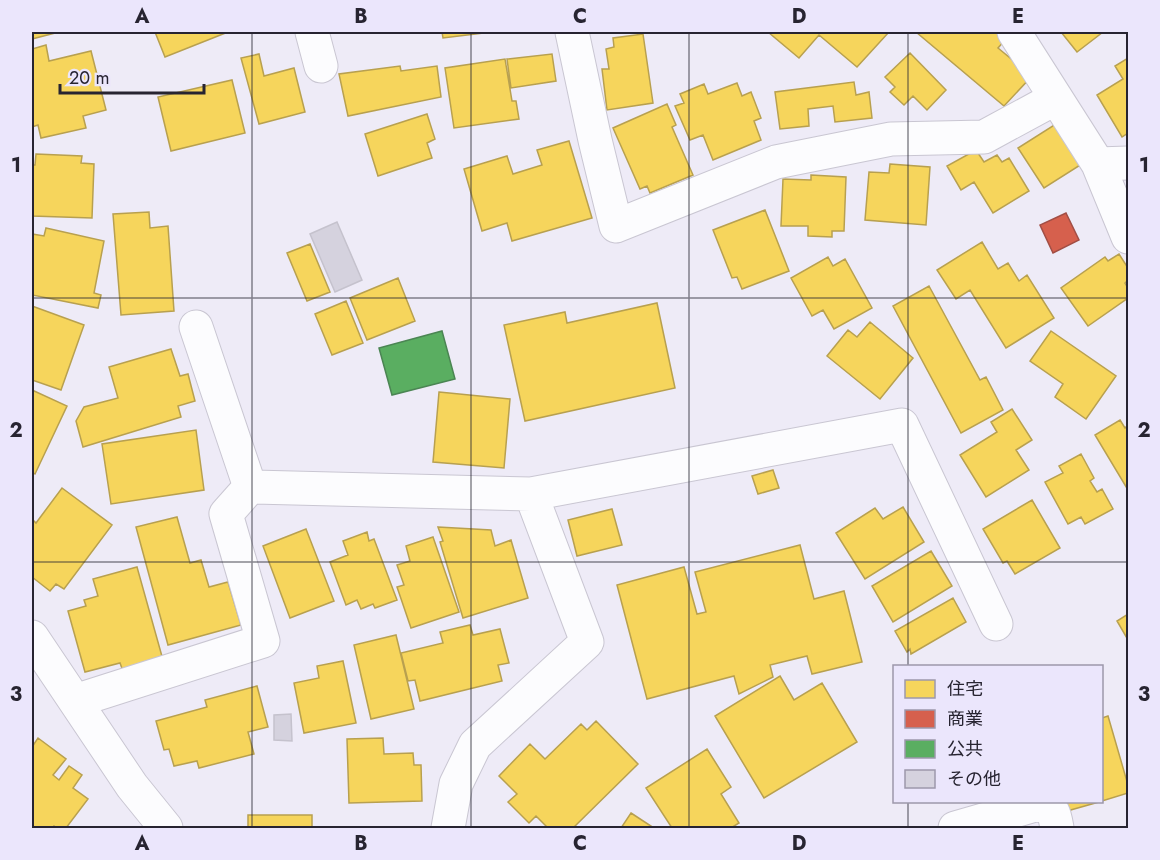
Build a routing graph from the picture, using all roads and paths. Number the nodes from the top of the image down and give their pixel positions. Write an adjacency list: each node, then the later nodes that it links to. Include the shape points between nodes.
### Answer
1 (312, 32): 4 (street)
2 (572, 32): 5 (street, via 616,226 776,162 891,139 984,137)
3 (1014, 32): 5 (street)
4 (321, 66)
5 (1056, 98): 6 (street)
6 (1113, 163): 7 (street)
7 (1128, 237)
8 (196, 327): 9 (street)
9 (249, 487): 10 (street); 13 (street, via 226,514 264,641)
10 (531, 494): 11 (street, via 902,425); 15 (street, via 587,642 475,745 456,784)
11 (996, 624)
12 (32, 637): 13 (street)
13 (75, 701): 14 (street, via 132,786)
14 (166, 828)
15 (448, 828)
16 (955, 828): 17 (street, via 1042,803 1052,810)
17 (1057, 828)

